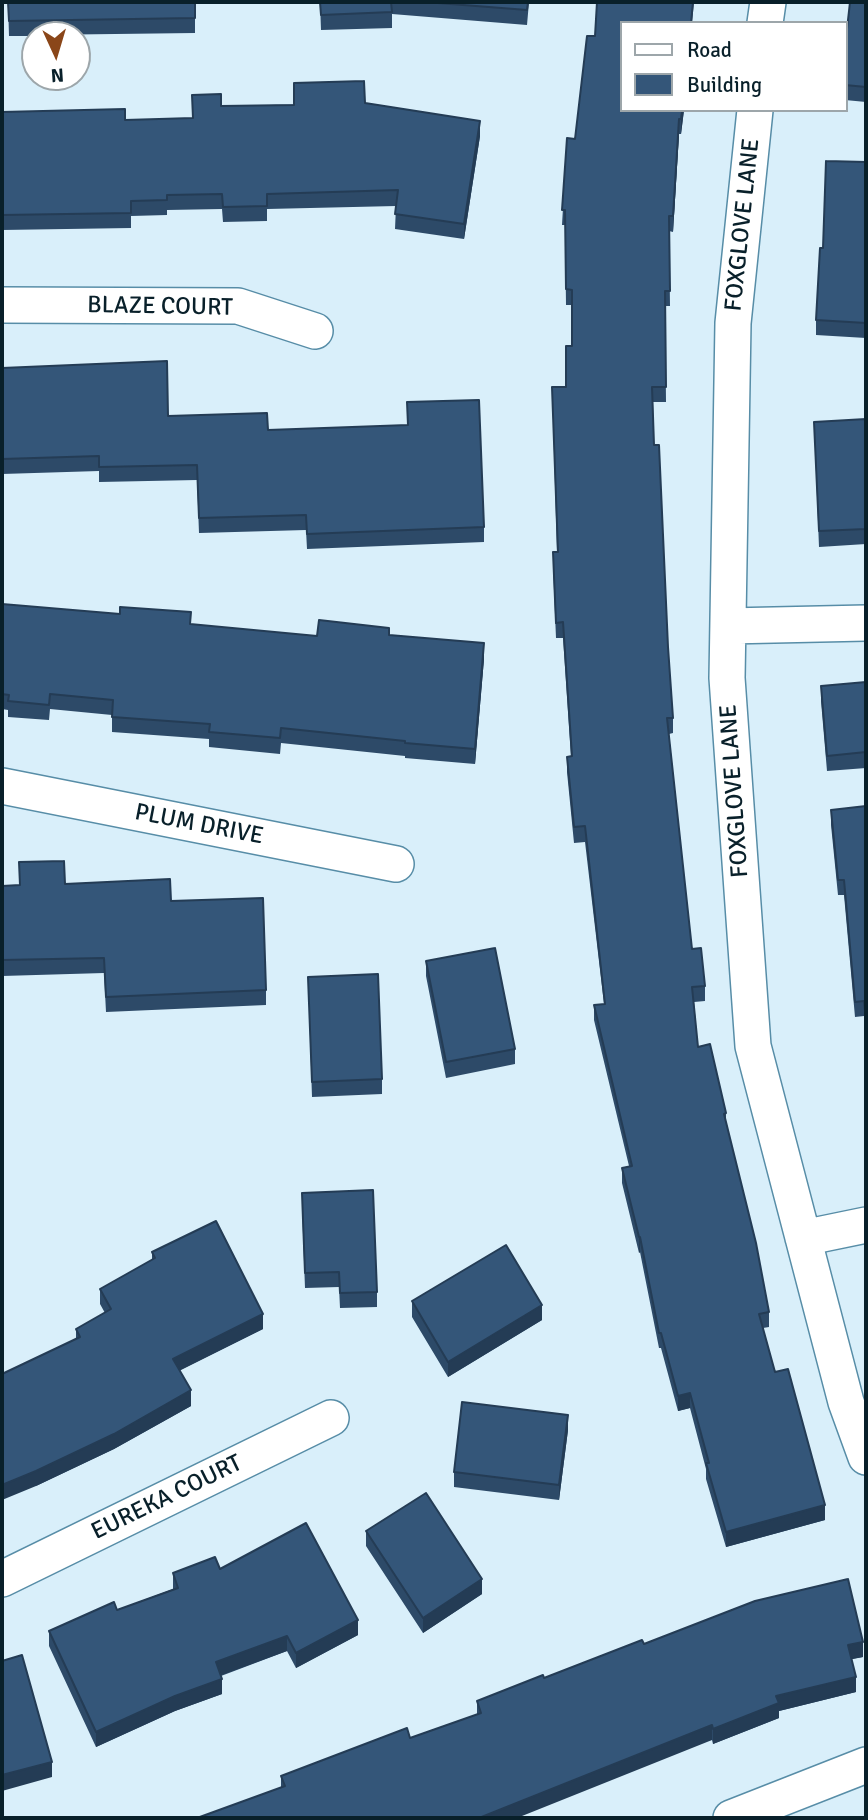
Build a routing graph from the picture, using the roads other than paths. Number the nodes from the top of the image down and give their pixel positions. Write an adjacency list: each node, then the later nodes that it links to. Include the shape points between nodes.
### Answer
1 (768, 2): 2 (street)
2 (765, 21)
3 (755, 112): 7 (street, FOXGLOVE LANE, via 733,323)
4 (2, 305): 5 (street, BLAZE COURT, via 238,306)
5 (314, 331)
6 (866, 623): 7 (street)
7 (728, 626): 11 (street, FOXGLOVE LANE, via 727,678 753,1046)
8 (2, 786): 9 (street, PLUM DRIVE)
9 (396, 864)
10 (866, 1225): 11 (street)
11 (803, 1238): 13 (street, FOXGLOVE LANE, via 846,1402)
12 (331, 1418): 14 (street, EUREKA COURT)
13 (866, 1457)
14 (2, 1579)
15 (866, 1765): 16 (street)
16 (730, 1818)

